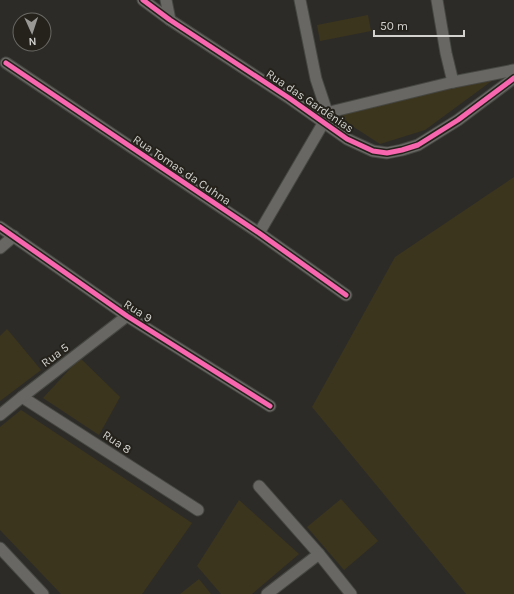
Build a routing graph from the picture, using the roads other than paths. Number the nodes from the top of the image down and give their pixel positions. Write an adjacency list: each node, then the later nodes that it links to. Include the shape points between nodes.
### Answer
1 (143, 0): 5 (street, Rua das Gardênias)
2 (166, 0): 5 (street)
3 (300, 0): 10 (street)
4 (437, 0): 9 (street)
5 (170, 20): 10 (street, Rua das Gardênias, via 288,98)
6 (6, 63): 12 (street, Rua Tomas da Cuhna)
7 (514, 70): 9 (street, Rua das Gardênias)
8 (514, 78): 10 (street, Rua das Gardênias, via 435,135 402,150 374,152 347,139)
9 (453, 82): 10 (street, Rua das Gardênias, via 344,108 334,111)
10 (325, 119): 12 (street)
11 (0, 227): 13 (street, Rua 9)
12 (259, 233): 15 (street, Rua Tomas da Cuhna)
13 (14, 236): 14 (street); 16 (street, Rua 9)
14 (0, 248)
15 (346, 295)
16 (127, 316): 17 (street, Rua 5); 18 (street, Rua 9)
17 (22, 397): 19 (street, Rua 5); 21 (street, Rua 8)
18 (270, 406)
19 (0, 415)
20 (259, 486): 23 (street)
21 (198, 510)
22 (0, 548): 24 (street)
23 (319, 554): 25 (street); 26 (street)
24 (43, 594)
25 (267, 594)
26 (351, 594)

